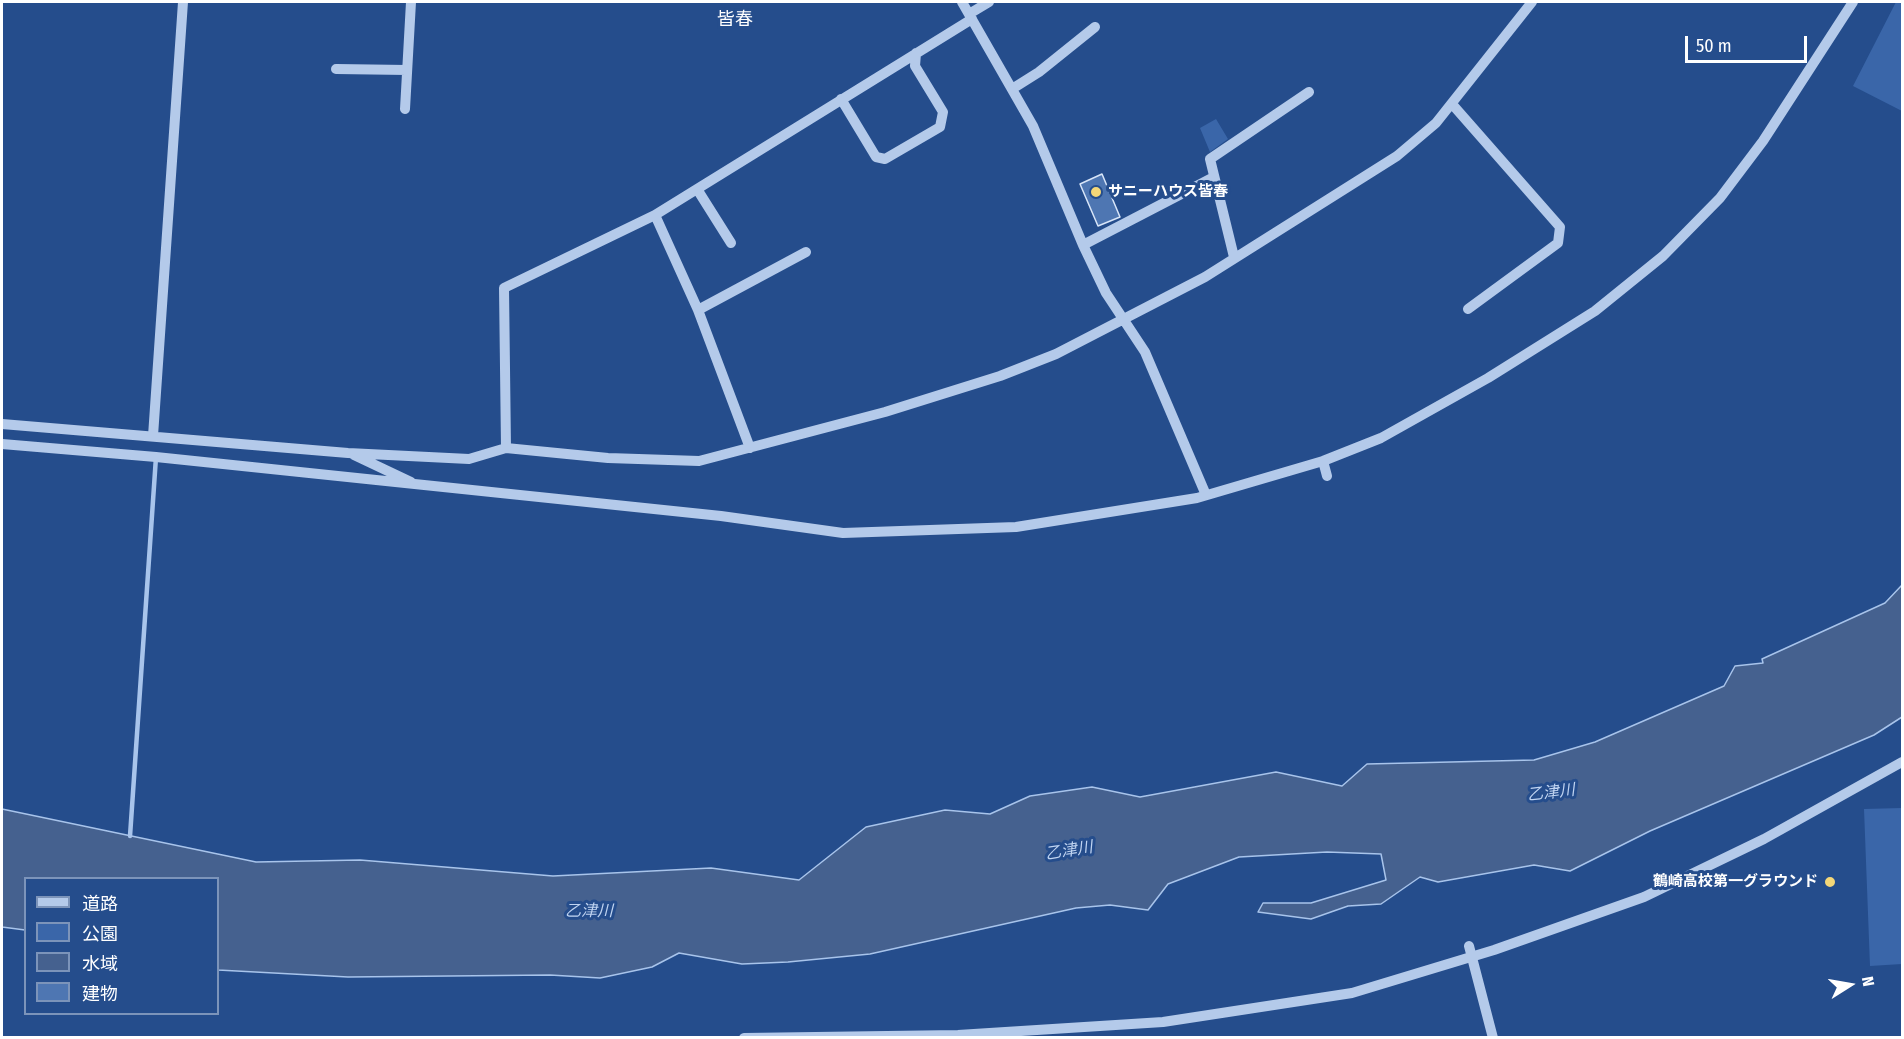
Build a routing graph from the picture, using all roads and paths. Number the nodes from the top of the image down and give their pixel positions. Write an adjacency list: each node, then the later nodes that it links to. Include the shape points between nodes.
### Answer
1 (183, 2): 28 (street)
2 (411, 2): 11 (street)
3 (962, 2): 7 (street)
4 (989, 2): 7 (street)
5 (1532, 2): 15 (street)
6 (1853, 2): 33 (street, via 1763,141 1720,198 1663,256 1595,311 1488,378 1381,438)
7 (971, 16): 9 (street); 12 (street)
8 (1095, 27): 12 (street)
9 (916, 53): 14 (street); 14 (street, via 915,66 943,112 940,127 885,159 876,157)
10 (336, 69): 11 (street)
11 (407, 70): 16 (street)
12 (1012, 89): 21 (street, via 1033,126)
13 (1309, 92): 17 (street, via 1210,159)
14 (841, 99): 18 (street)
15 (1452, 104): 23 (street, via 1397,156); 24 (street, via 1560,227 1558,243)
16 (405, 109)
17 (1214, 177): 21 (street); 23 (street)
18 (697, 189): 19 (street); 20 (street)
19 (655, 215): 25 (street); 30 (street, via 504,288)
20 (731, 243)
21 (1083, 245): 26 (street)
22 (806, 252): 25 (street)
23 (1234, 257): 26 (street)
24 (1468, 309)
25 (698, 310): 31 (street)
26 (1123, 320): 31 (street, via 1056,354 1000,376); 36 (street, via 1145,352)
27 (2, 424): 28 (street)
28 (153, 436): 32 (street)
29 (2, 444): 35 (street)
30 (506, 448): 31 (street, via 608,458 699,461); 32 (street, via 468,459)
31 (750, 448)
32 (348, 453): 35 (street)
33 (1323, 462): 34 (street); 36 (street)
34 (1327, 476)
35 (420, 486): 36 (street, via 721,516 843,533 1016,527)
36 (1206, 495)
37 (1902, 762): 38 (street, via 1764,839 1644,897)
38 (1470, 952): 39 (street, via 1352,993 1163,1022 958,1035); 40 (street)
39 (744, 1038)
40 (1493, 1038)

